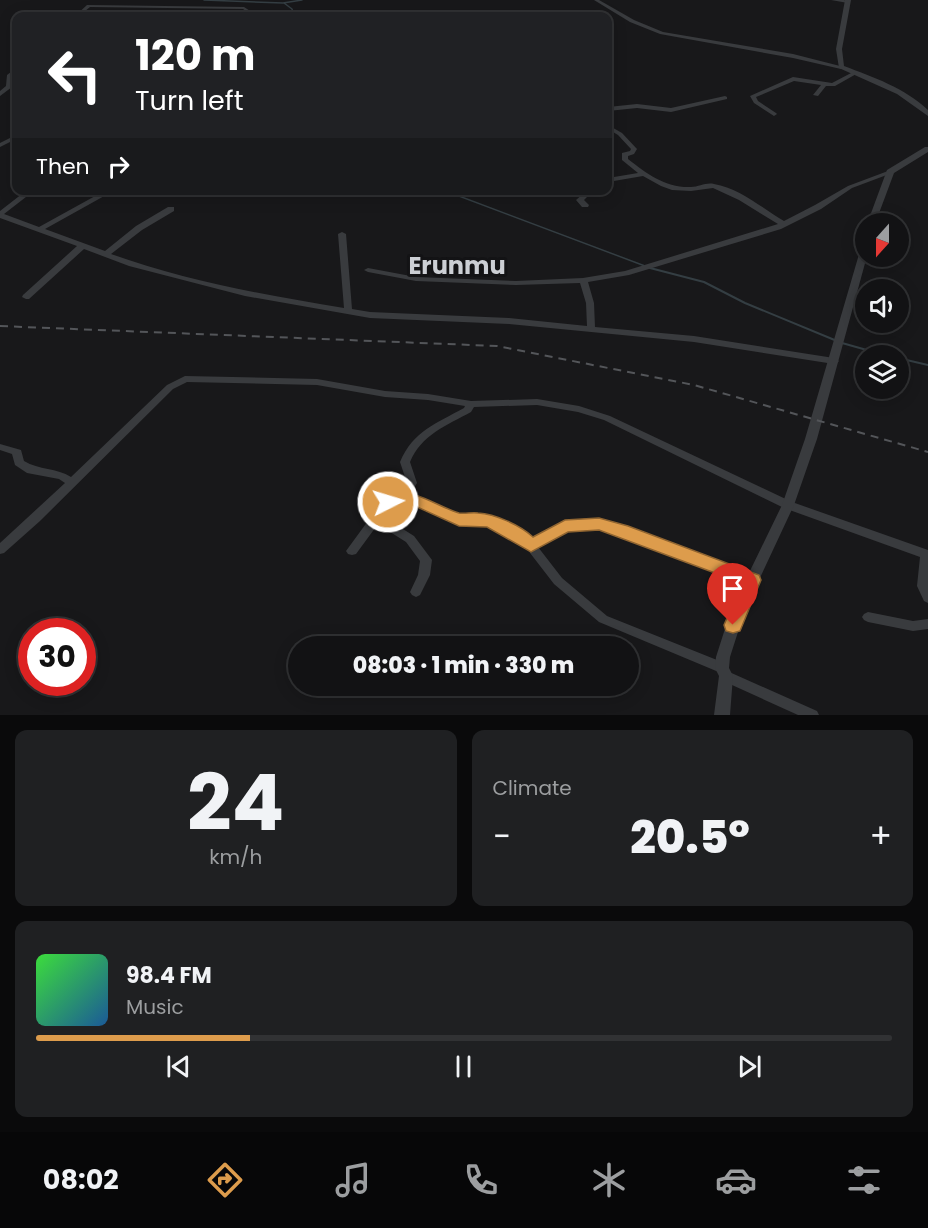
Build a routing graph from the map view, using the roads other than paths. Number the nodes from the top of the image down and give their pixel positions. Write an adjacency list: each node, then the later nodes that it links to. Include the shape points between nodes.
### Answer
1 (596, 0): 6 (street, via 662,33)
2 (833, 0): 3 (street)
3 (848, 1): 6 (street, via 839,49)
4 (82, 12): 5 (street, via 89,6 244,8)
5 (250, 12)
6 (842, 67): 7 (street)
7 (855, 73): 8 (street, via 838,84); 11 (street)
8 (825, 83): 9 (street); 13 (street, via 793,79 753,96)
9 (816, 95)
10 (726, 98): 12 (street, via 671,110 638,106)
11 (925, 106): 14 (street)
12 (612, 109)
13 (774, 114)
14 (928, 114)
15 (612, 130): 20 (street, via 634,149 624,154 625,160)
16 (928, 149): 17 (street)
17 (918, 155): 18 (street); 19 (street)
18 (928, 156)
19 (890, 172): 27 (street); 29 (street, via 850,186)
20 (644, 174): 21 (street); 29 (street, via 672,189 711,185)
21 (612, 179)
22 (25, 195): 28 (street)
23 (103, 195): 30 (street)
24 (585, 195): 25 (street, via 580,200)
25 (585, 205)
26 (171, 209): 33 (street)
27 (875, 213)
28 (0, 214): 30 (street)
29 (783, 224): 36 (street, via 626,273)
30 (40, 229): 32 (street)
31 (342, 234): 38 (street)
32 (82, 246): 33 (street); 37 (street)
33 (105, 255): 38 (street, via 245,294)
34 (860, 267): 40 (street)
35 (369, 270): 36 (street, via 416,279)
36 (583, 280): 39 (street, via 590,303)
37 (26, 297)
38 (348, 310): 39 (street, via 370,315 447,316)
39 (591, 328): 40 (street)
40 (834, 361): 45 (street)
41 (471, 404): 43 (street, via 317,382 184,379 170,387); 44 (street, via 468,410 413,443 405,462 412,483); 45 (street, via 537,402 591,413)
42 (0, 447): 43 (street, via 17,452 19,463 31,470)
43 (72, 482): 48 (street)
44 (402, 497): 46 (street, via 393,498); 47 (street, via 459,519 492,522)
45 (788, 505): 50 (street); 51 (street)
46 (381, 511): 49 (street); 52 (street, via 391,527 410,539 426,560)
47 (531, 546): 51 (street, via 565,526 599,524); 56 (street, via 558,581 603,619)
48 (0, 550)
49 (352, 551)
50 (927, 555): 53 (street, via 923,586)
51 (752, 580): 56 (street, via 723,657)
52 (416, 592)
53 (928, 598)
54 (868, 617): 55 (street, via 913,626)
55 (928, 624)
56 (724, 672): 57 (street); 58 (street)
57 (722, 715)
58 (812, 715)

